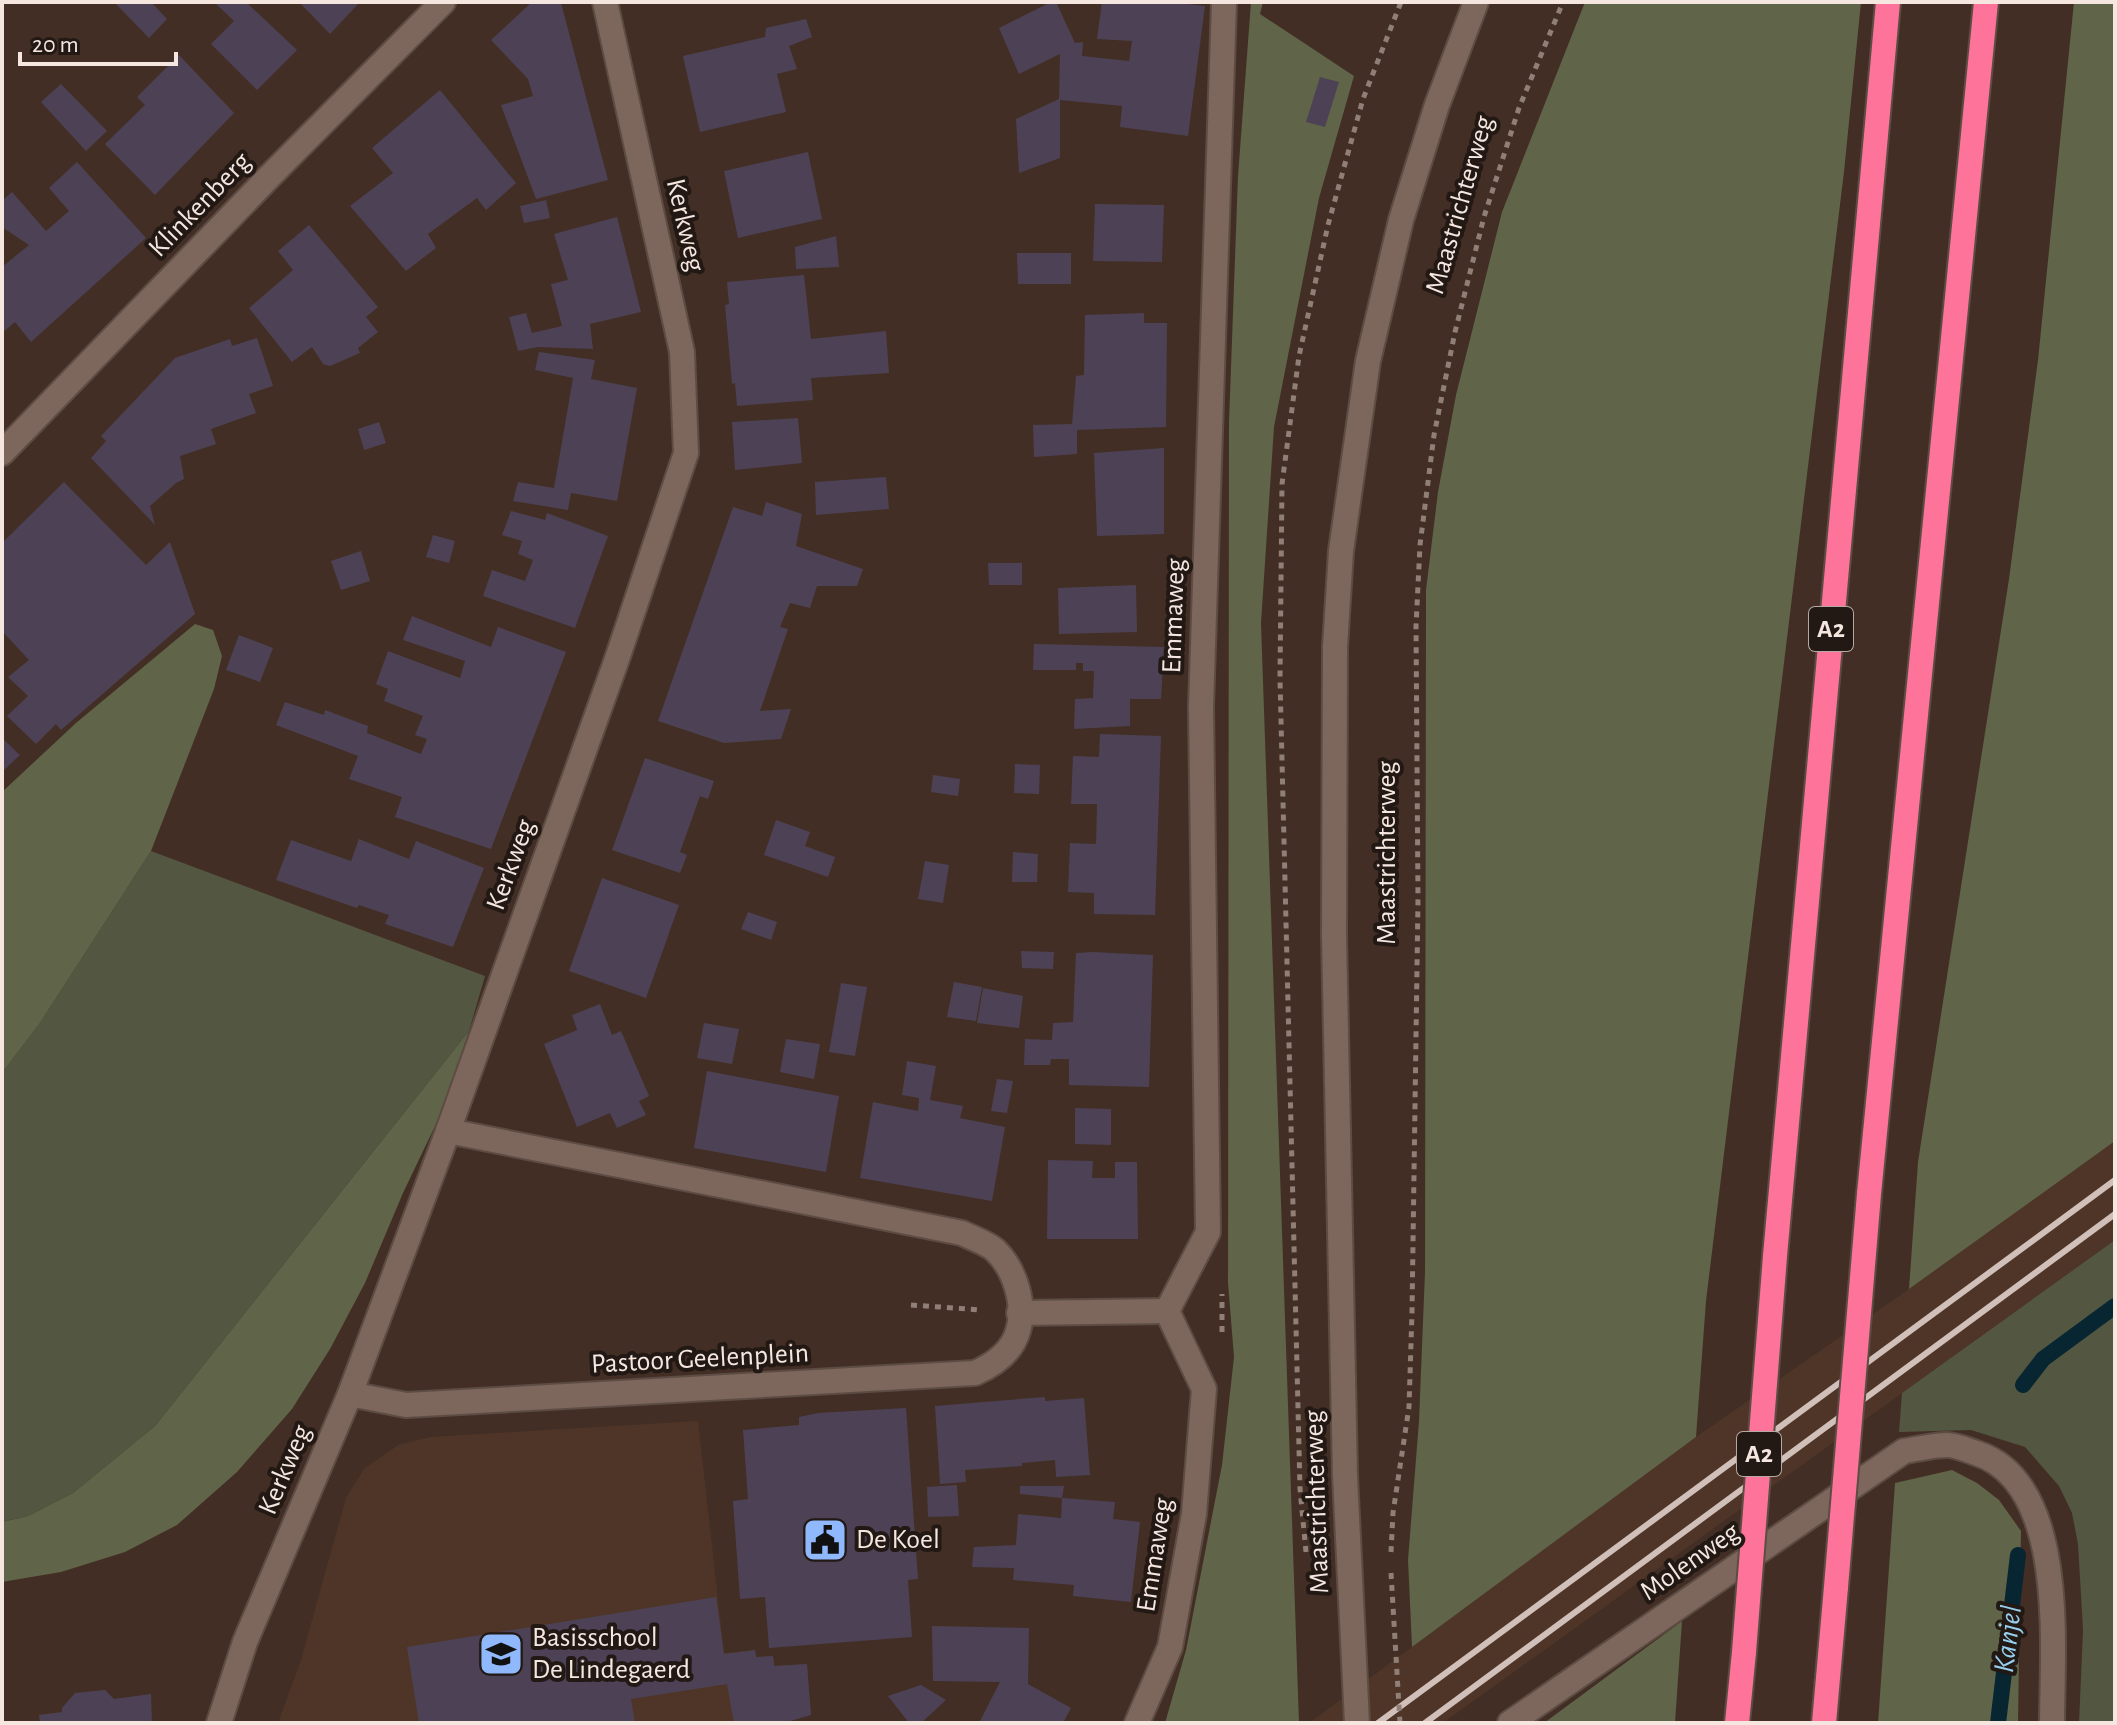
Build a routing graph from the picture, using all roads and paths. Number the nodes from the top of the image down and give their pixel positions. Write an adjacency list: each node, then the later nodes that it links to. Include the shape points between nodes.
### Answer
1 (443, 2): 8 (street, Klinkenberg)
2 (605, 2): 9 (street, Kerkweg, via 682,352 686,453)
3 (1224, 2): 12 (street, Emmaweg, via 1201,707 1208,1232)
4 (1476, 2): 18 (street, Maastrichterweg, via 1401,220 1368,361 1341,551 1335,647 1334,935 1345,1476)
5 (1563, 2): 19 (path, Maastrichterweg, bridge, via 1519,108 1481,231 1434,435 1420,545 1409,1407 1393,1513 1391,1573)
6 (1888, 2): 21 (highway, A2, bridge)
7 (1986, 2): 22 (highway, bridge, via 1869,1194)
8 (2, 453)
9 (448, 1131): 13 (street, Pastoor Geelenplein, via 962,1233 994,1249 1011,1271); 15 (street, Kerkweg)
10 (1222, 1291): 14 (path, via 1222,1354)
11 (911, 1305): 13 (path)
12 (1167, 1311): 13 (street); 14 (street, Emmaweg)
13 (1019, 1313): 15 (street, Pastoor Geelenplein, via 1018,1331 1006,1351 975,1373 406,1405)
14 (1204, 1389): 17 (street, Emmaweg, via 1194,1514 1170,1647)
15 (350, 1394): 16 (street, Kerkweg, via 245,1642)
16 (219, 1723)
17 (1137, 1723)
18 (1357, 1723)
19 (1400, 1723)
20 (1510, 1723): 23 (street, Molenweg, via 1904,1451 1949,1445 1991,1458 2018,1485 2041,1527 2051,1584)
21 (1737, 1723)
22 (1824, 1723)
23 (2052, 1723)

